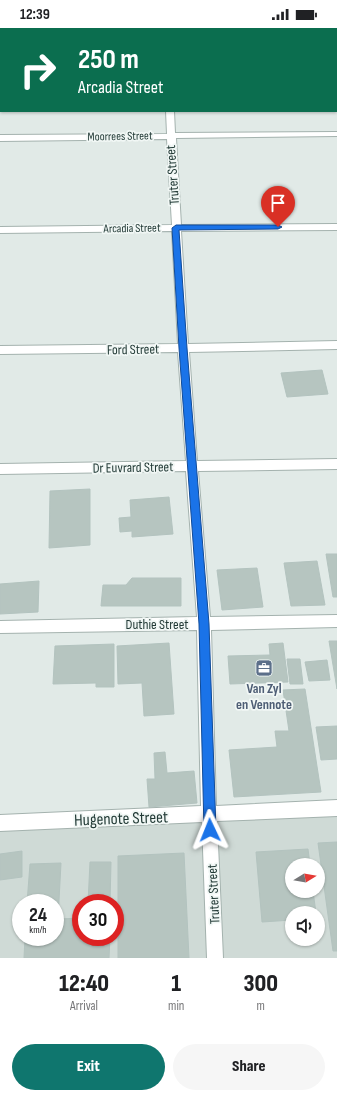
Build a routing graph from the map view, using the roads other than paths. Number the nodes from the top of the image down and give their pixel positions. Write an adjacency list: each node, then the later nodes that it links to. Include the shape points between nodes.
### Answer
1 (170, 112): 3 (street, Truter Street)
2 (337, 134): 3 (street, Moorrees Street)
3 (170, 135): 4 (street, Moorrees Street); 6 (street, Truter Street)
4 (0, 138)
5 (337, 226): 6 (street, Arcadia Street)
6 (176, 228): 7 (street, Arcadia Street); 9 (street, Truter Street)
7 (0, 230)
8 (337, 345): 9 (street, Ford Street)
9 (183, 348): 10 (street, Ford Street); 12 (street, Truter Street)
10 (0, 350)
11 (337, 464): 12 (street, Dr Euvrard Street)
12 (193, 466): 13 (street, Dr Euvrard Street); 15 (street, Truter Street)
13 (0, 469)
14 (337, 621): 15 (street, Duthie Street)
15 (204, 624): 16 (street, Duthie Street); 18 (street, Truter Street)
16 (0, 627)
17 (337, 808): 18 (street, Hugenote Street)
18 (209, 814): 19 (street, Hugenote Street); 20 (street, Truter Street)
19 (0, 823)
20 (216, 958)

